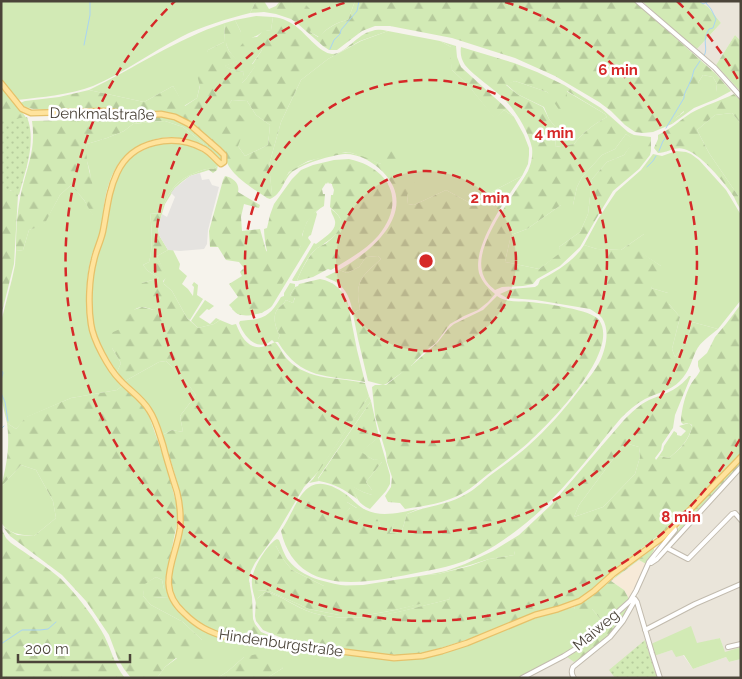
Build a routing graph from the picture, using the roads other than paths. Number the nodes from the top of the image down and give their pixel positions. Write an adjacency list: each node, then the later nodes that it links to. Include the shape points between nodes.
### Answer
1 (637, 1): 3 (street, via 714,68)
2 (1, 83): 4 (main road, Denkmalstraße, via 22,109 31,113 106,111 179,118 220,150)
3 (741, 98)
4 (223, 163): 8 (main road, Hindenburgstraße, via 220,164 198,146 173,140 152,143 130,155 120,165 112,186 90,276 90,318 96,340 118,378 152,414 177,494 180,530 168,583 174,603 187,616 212,633 226,637 381,657 422,656 467,643 535,615 580,601)
5 (741, 457): 8 (main road, Hindenburgstraße)
6 (741, 467): 9 (street, Maiweg)
7 (741, 520): 9 (street, via 732,514 688,559)
8 (674, 527): 10 (street, Maiweg, via 672,535)
9 (667, 548): 10 (street, Maiweg)
10 (649, 562): 12 (street, Maiweg)
11 (741, 584): 13 (street)
12 (634, 598): 13 (street); 16 (street, Maiweg, via 580,646); 18 (street, via 623,621 610,637 573,666)
13 (646, 630): 19 (street)
14 (741, 644): 15 (street)
15 (728, 647)
16 (528, 676): 17 (street, Maiweg)
17 (522, 678)
18 (574, 678)
19 (660, 678)

